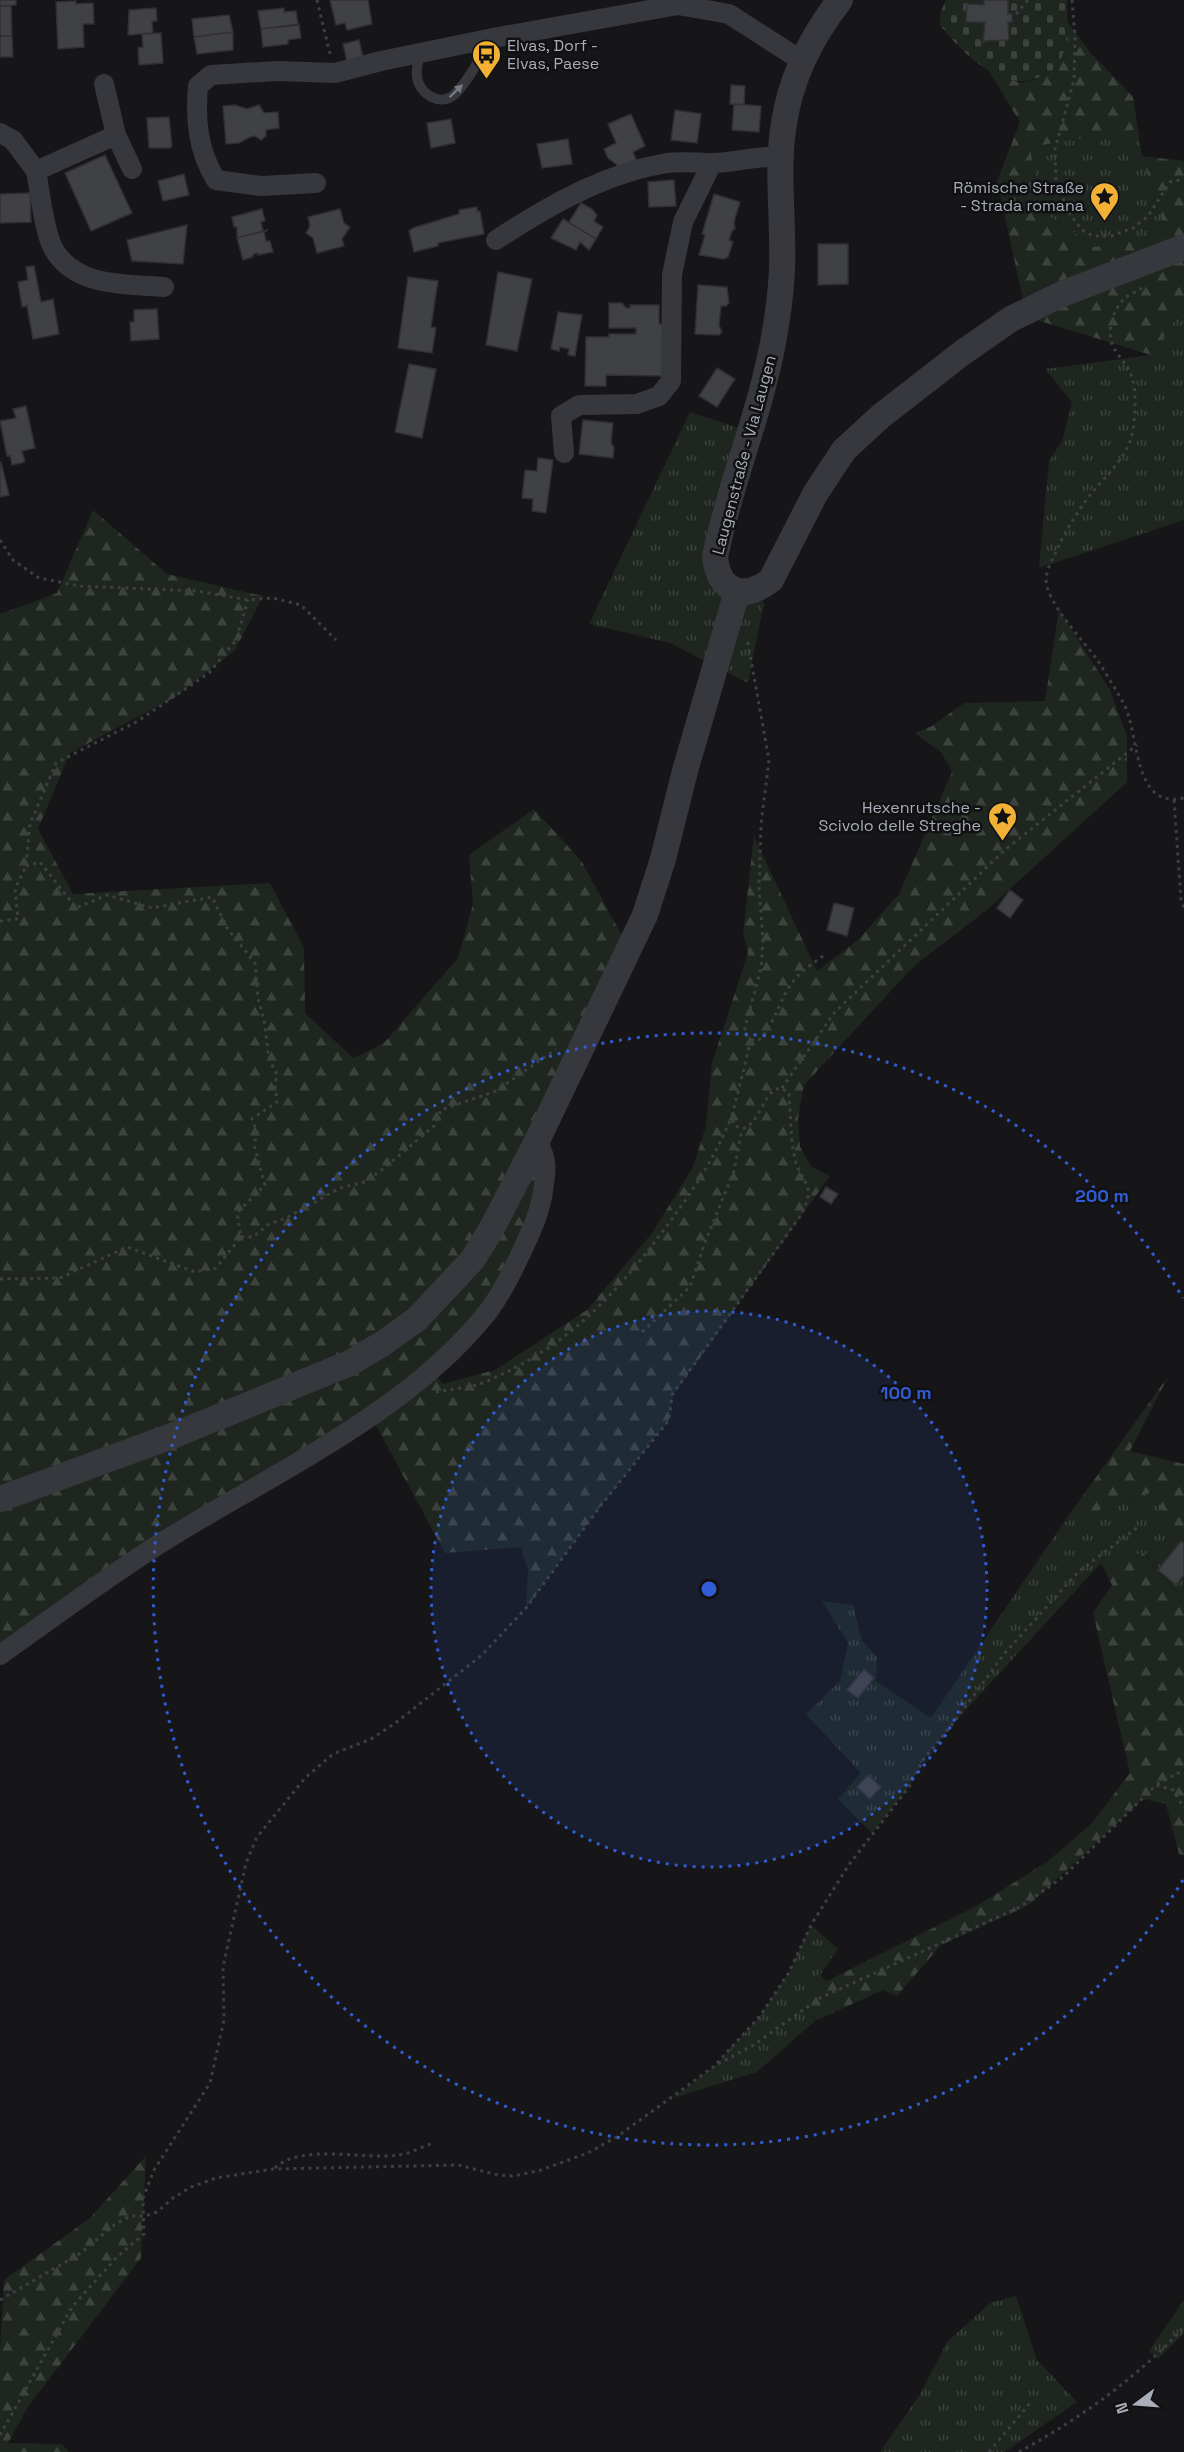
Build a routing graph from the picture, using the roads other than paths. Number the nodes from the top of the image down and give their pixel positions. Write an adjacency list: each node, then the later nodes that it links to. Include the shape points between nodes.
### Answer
1 (840, 0): 4 (street, Laugenstraße - Via Laugen)
2 (493, 38): 3 (street); 3 (lane, one-way to 2, via 417,78 422,90 432,99 443,99 453,96 461,87); 4 (street, via 678,5 729,14)
3 (421, 52): 12 (street, via 335,74 279,71 211,75 198,86 196,112 204,161 216,180 261,186)
4 (802, 61): 8 (street, Laugenstraße - Via Laugen, via 784,123)
5 (104, 84): 7 (street)
6 (0, 133): 11 (street, via 13,140)
7 (116, 135): 10 (street); 11 (street)
8 (781, 157): 9 (street); 17 (street, Laugenstraße - Via Laugen, via 782,269 774,336 760,404 715,557 720,578)
9 (712, 163): 13 (street, via 666,163 605,180 541,211); 16 (street, via 683,222 672,275 671,381 659,396 637,404 579,405 561,416)
10 (132, 169)
11 (36, 171): 15 (street, via 52,247 73,271 107,283)
12 (316, 183)
13 (496, 240)
14 (1184, 247): 17 (street, via 1062,294 1011,320 880,416 844,450 814,494 771,580 759,590)
15 (165, 286)
16 (564, 453)
17 (737, 592): 18 (street, via 645,915)
18 (535, 1145): 19 (street, via 473,1259 417,1318 382,1344 350,1363 219,1417); 20 (street, via 544,1155 543,1193 537,1218 487,1313 460,1344 358,1425 163,1542)
19 (0, 1499)
20 (0, 1655)

